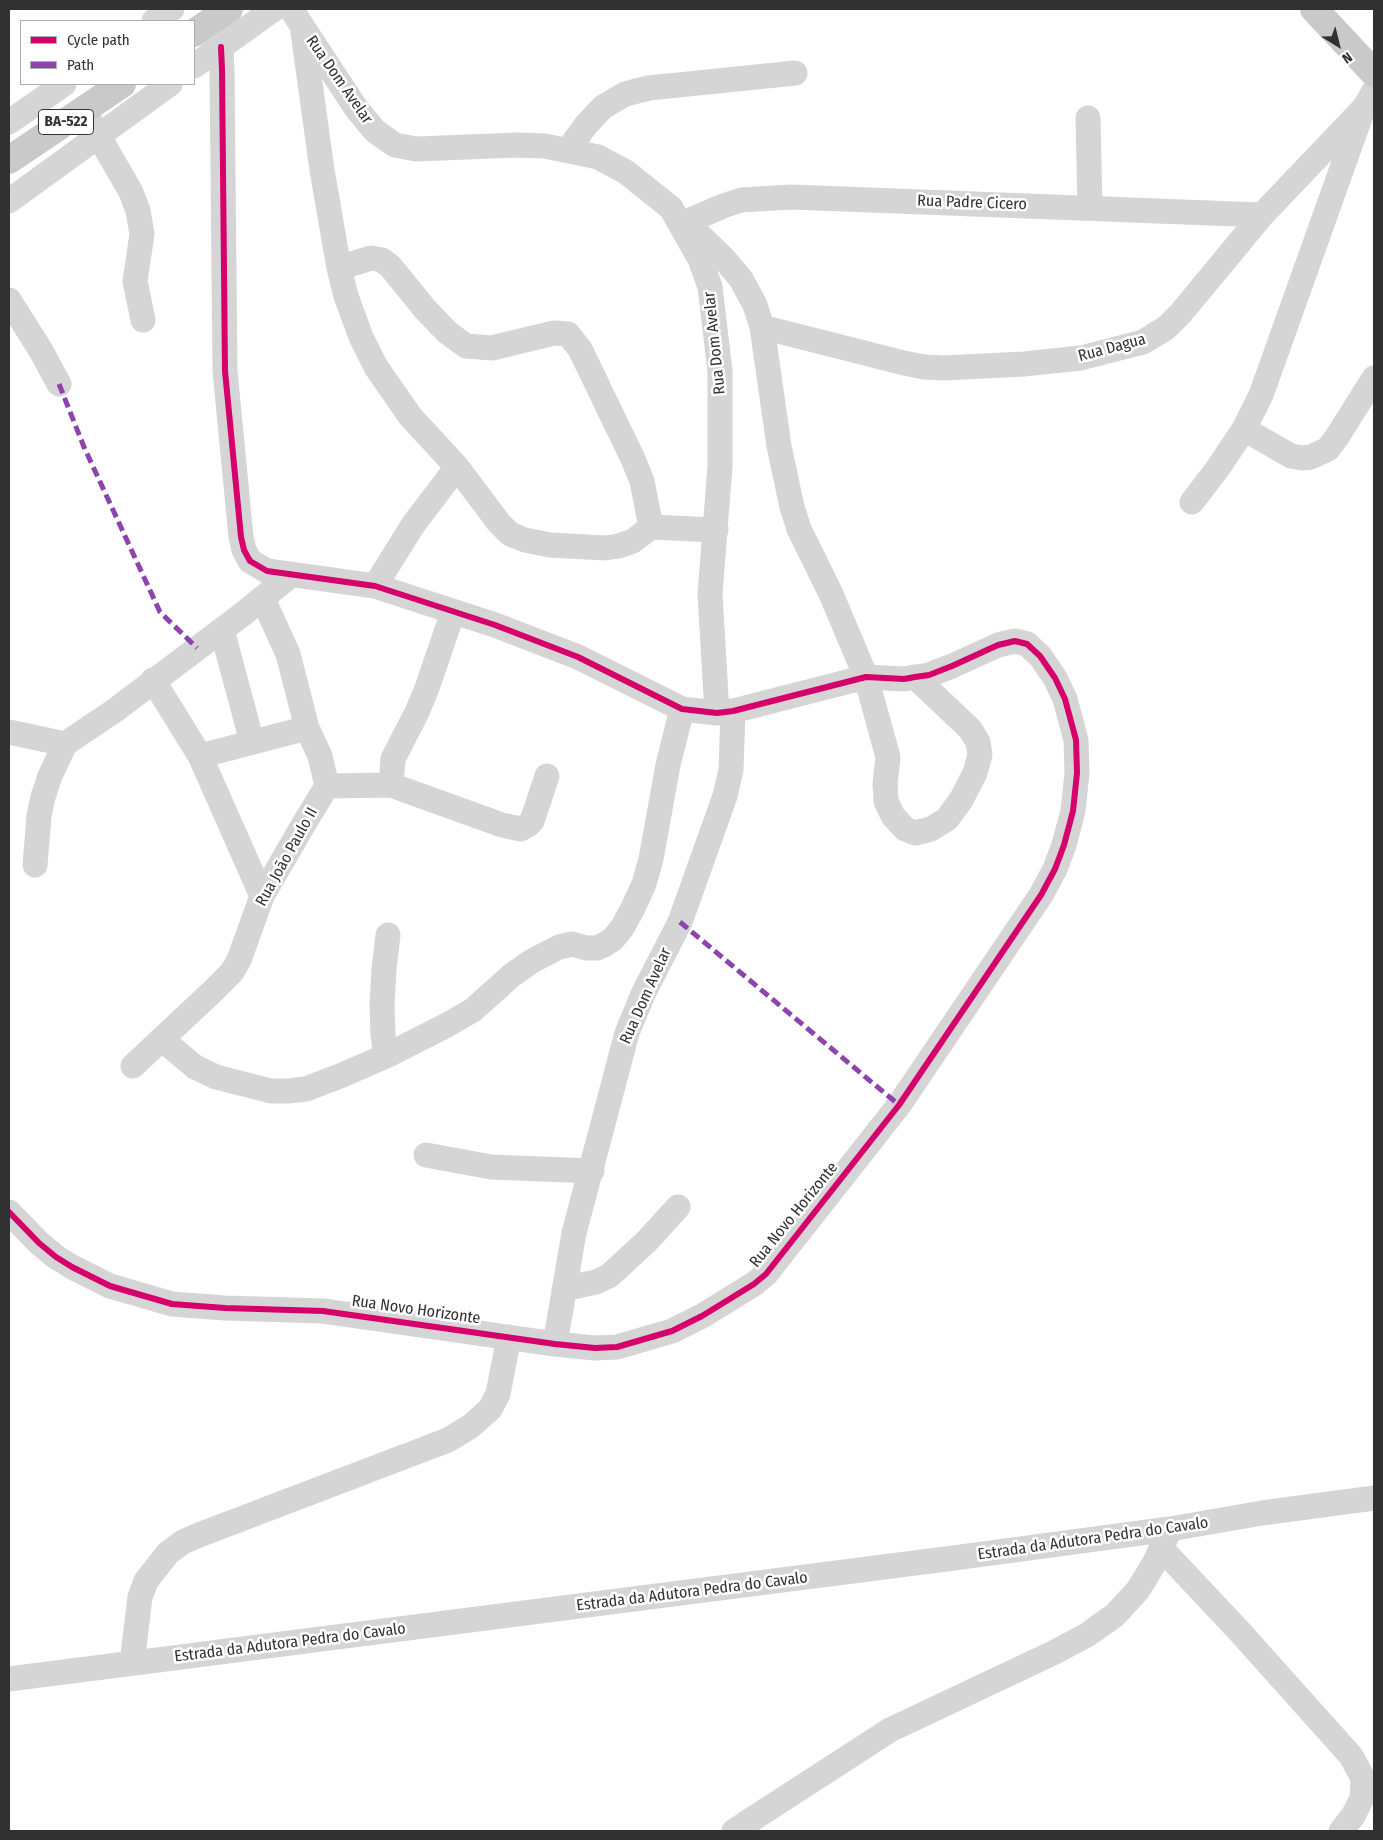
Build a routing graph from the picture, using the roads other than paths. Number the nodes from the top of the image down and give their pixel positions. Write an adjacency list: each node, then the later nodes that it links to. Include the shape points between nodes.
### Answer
1 (172, 9): 6 (street)
2 (229, 9): 7 (main road)
3 (274, 9): 8 (street)
4 (1314, 9): 11 (main road)
5 (297, 18): 20 (street, Rua Dom Avelar, via 356,108 375,131 395,145 416,149 518,145); 26 (street)
6 (156, 20)
7 (195, 32)
8 (220, 47): 9 (street); 37 (street, via 226,371 241,537 250,561 267,571)
9 (195, 65)
10 (795, 73): 20 (street, via 649,88 625,94 603,107)
11 (1374, 73)
12 (63, 85): 18 (street)
13 (121, 85): 16 (main road, BA-522)
14 (169, 85): 19 (street)
15 (1369, 99): 25 (street, Rua Dagua); 32 (street, Rua Dagua, via 1264,386)
16 (84, 111): 19 (street); 21 (main road, BA-522)
17 (1088, 118): 23 (street)
18 (9, 122)
19 (98, 136): 22 (street); 28 (street, via 131,192 138,211 142,234 135,281)
20 (568, 150): 24 (street, Rua Dom Avelar, via 598,157 626,172)
21 (9, 160)
22 (9, 201)
23 (1090, 208): 24 (street, Rua Padre Cicero, via 781,197 741,200); 25 (street, Rua Padre Cicero)
24 (678, 215): 29 (street, via 741,279); 36 (street, Rua Dom Avelar, via 700,258 711,296 720,371)
25 (1262, 215): 29 (street, Rua Dagua, via 1166,328 1143,342 1081,358 1024,364 924,367)
26 (339, 268): 33 (street, via 353,315 376,367 410,416); 35 (street, via 371,258 382,260 447,332 466,346 492,348 554,333 568,334 580,349 633,459 642,481)
27 (9, 300): 31 (street)
28 (142, 320)
29 (762, 327): 42 (street, via 779,446 792,507)
30 (1374, 378): 32 (street, via 1338,438 1328,449 1312,457 1291,456)
31 (59, 384)
32 (1244, 429): 34 (street, Rua Dagua)
33 (458, 467): 35 (street, via 499,523 510,534 525,540 605,548 633,541); 38 (street, via 413,525)
34 (1192, 502)
35 (651, 527): 36 (street)
36 (716, 530): 46 (street, Rua Dom Avelar, via 710,594)
37 (290, 575): 38 (street); 39 (street)
38 (376, 586): 40 (street)
39 (262, 599): 41 (street); 47 (street, via 288,654)
40 (453, 612): 45 (street, via 578,657); 53 (street, via 427,688 393,759)
41 (222, 630): 44 (street); 49 (street)
42 (866, 677): 43 (street); 43 (street, via 888,757 886,800 904,829 915,833 931,829 947,819 965,793 980,755 978,742 970,729); 46 (street)
43 (915, 677): 67 (street, Rua Novo Horizonte, via 929,675 998,645 1015,642 1027,644 1055,678 1076,740 1077,773 1073,811 1064,844 1041,895 918,1078 766,1274 702,1316 646,1340 618,1347)
44 (154, 680): 50 (street); 51 (street)
45 (682, 709): 46 (street); 59 (street, via 666,773 651,858 634,908 613,939 597,948 572,944 547,953 512,975 473,1010)
46 (725, 712): 62 (street, Rua Dom Avelar, via 731,770 726,796 680,922 627,1033)
47 (307, 728): 49 (street); 54 (street, via 320,756)
48 (9, 732): 50 (street)
49 (252, 742): 51 (street)
50 (65, 744): 55 (street, via 43,797)
51 (200, 756): 56 (street)
52 (547, 776): 53 (street, via 532,821 521,829 502,826)
53 (391, 785): 54 (street)
54 (327, 786): 56 (street, Rua João Paulo II)
55 (35, 865)
56 (262, 896): 58 (street, Rua João Paulo II, via 243,952 232,972)
57 (388, 935): 59 (street, via 382,1004)
58 (164, 1038): 59 (street, via 205,1073 271,1091 306,1089); 60 (street, Rua João Paulo II)
59 (386, 1056)
60 (133, 1066)
61 (426, 1155): 62 (street, via 491,1167)
62 (592, 1171): 65 (street, Rua Dom Avelar, via 574,1233)
63 (678, 1207): 65 (street, via 609,1276)
64 (9, 1212): 66 (street, Rua Novo Horizonte, via 39,1243 72,1267 110,1286 172,1304 323,1311)
65 (564, 1289): 67 (street, Rua Dom Avelar)
66 (509, 1337): 67 (street, Rua Novo Horizonte); 70 (street, via 498,1394 490,1409 471,1426 448,1440 199,1535 168,1554 146,1581 140,1597)
67 (555, 1344)
68 (1374, 1498): 69 (street, Estrada da Adutora Pedra do Cavalo, via 1262,1513)
69 (1166, 1539): 70 (street, Estrada da Adutora Pedra do Cavalo); 72 (street, via 1138,1590 1115,1615 1087,1635 890,1730); 73 (street, via 1240,1632 1351,1756 1363,1778 1362,1798)
70 (132, 1664): 71 (street, Estrada da Adutora Pedra do Cavalo)
71 (9, 1679)
72 (734, 1831)
73 (1341, 1831)

